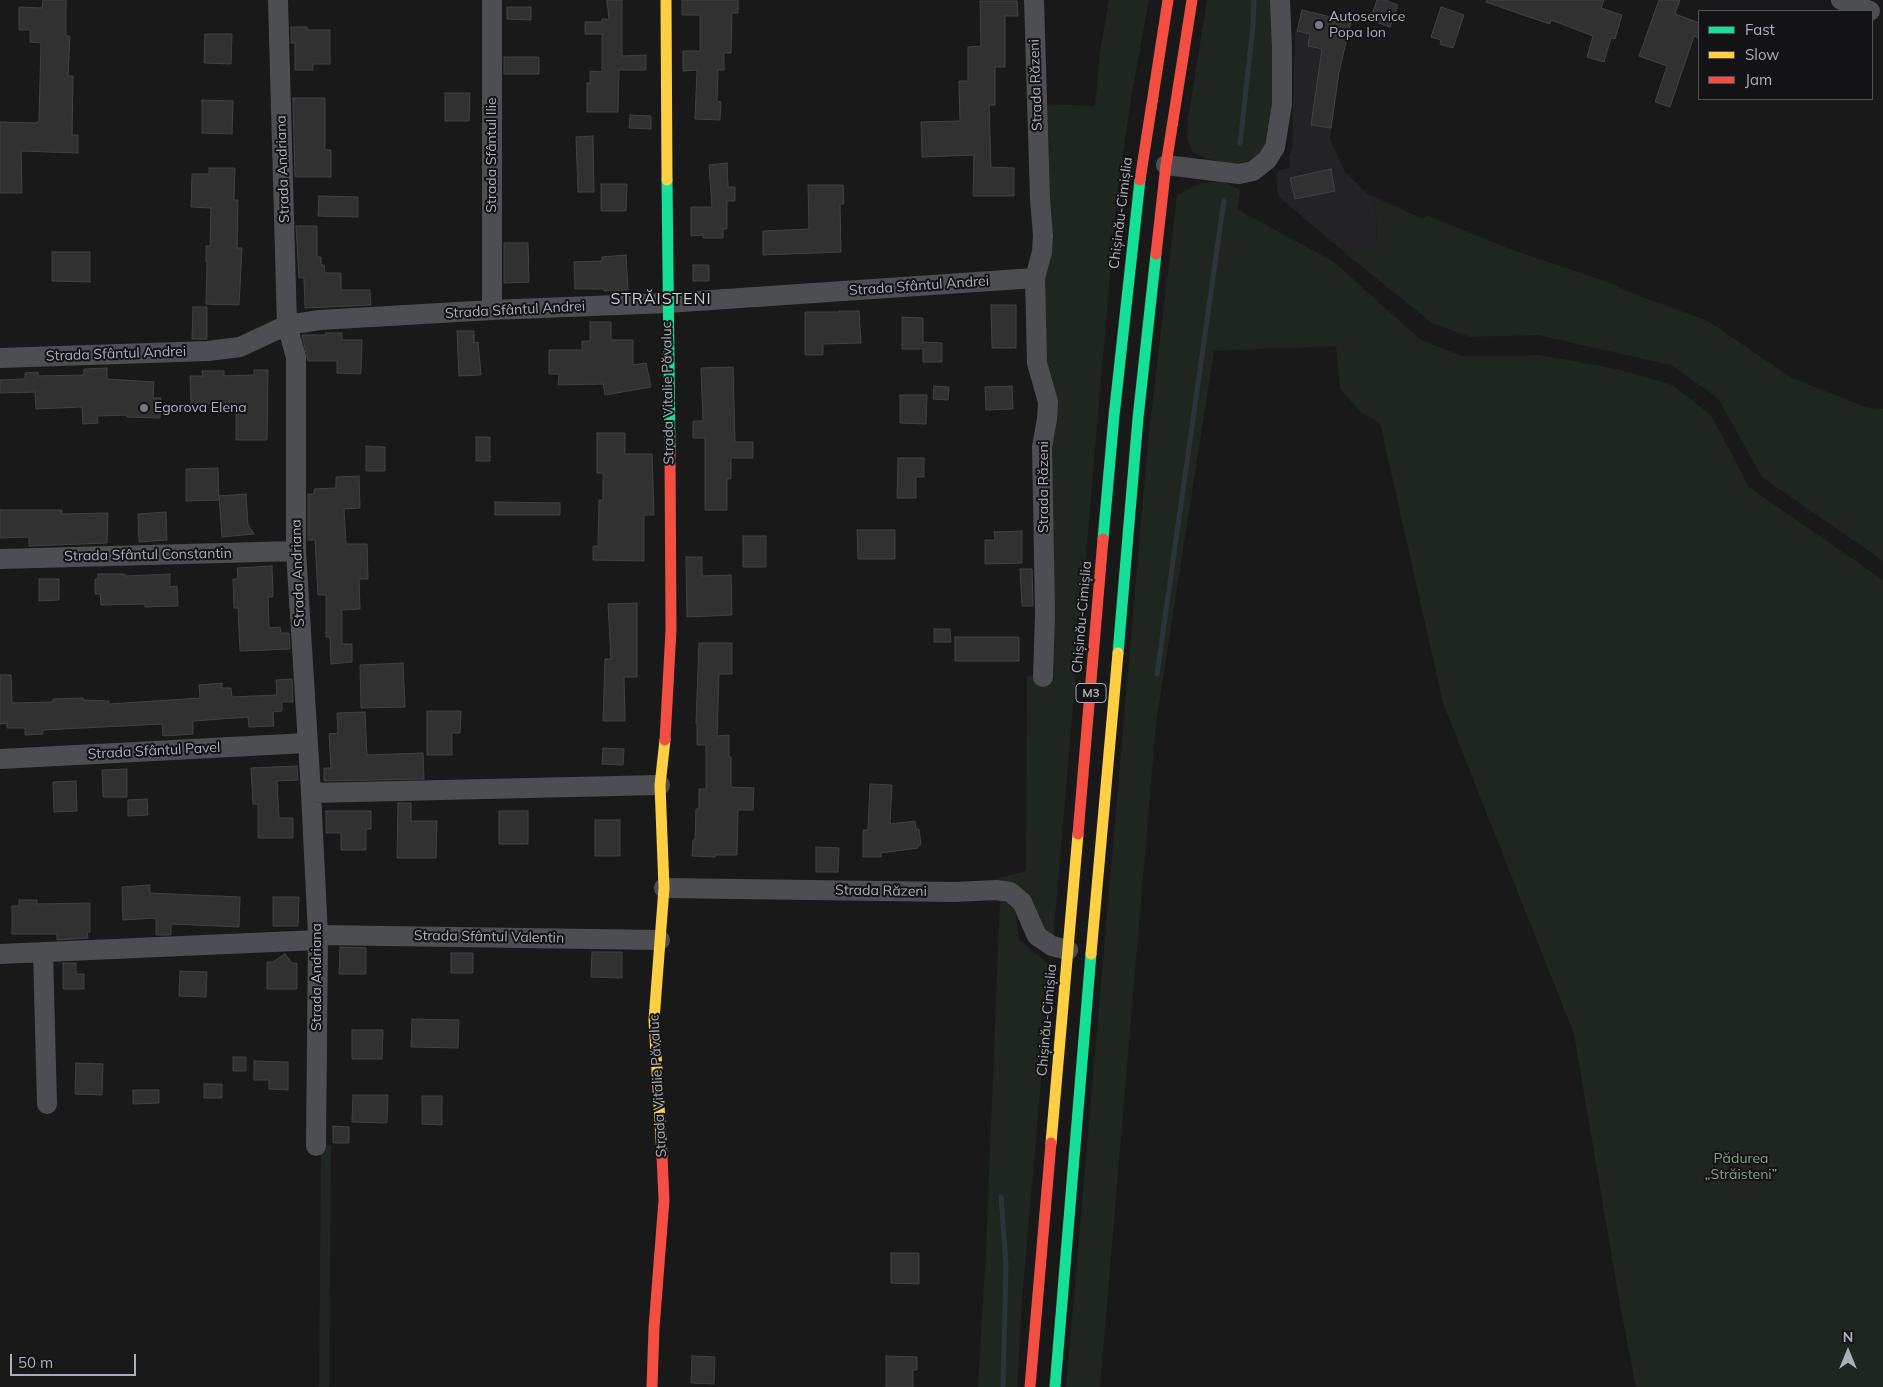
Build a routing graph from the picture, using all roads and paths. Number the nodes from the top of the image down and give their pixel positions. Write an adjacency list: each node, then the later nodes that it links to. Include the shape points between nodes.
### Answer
1 (278, 0): 14 (street, Strada Andriana)
2 (492, 0): 13 (street, Strada Sfântul Ilie)
3 (666, 0): 12 (main road, Strada Vitalie Păvaluc)
4 (1034, 0): 11 (street, Strada Răzeni, via 1044,236)
5 (1168, 0): 26 (main road, Chișinău-Cimișlia / M3, via 1142,169 1115,406)
6 (1192, 0): 10 (main road, M3)
7 (1280, 0): 10 (street, via 1282,104 1275,147 1267,160 1253,171 1239,174)
8 (1841, 0): 9 (street)
9 (1866, 10)
10 (1166, 165): 33 (main road, M3, via 1138,418)
11 (1035, 278): 12 (street, Strada Sfântul Andrei); 18 (street, Strada Răzeni, via 1037,363 1048,402 1042,447)
12 (667, 303): 13 (street, Strada Sfântul Andrei); 21 (main road, Strada Vitalie Păvaluc, via 671,630)
13 (492, 310): 14 (street, Strada Sfântul Andrei, via 320,320)
14 (287, 325): 15 (street, Strada Sfântul Andrei, via 240,347 208,352); 16 (street, Strada Andriana, via 296,357)
15 (0, 358)
16 (296, 551): 17 (street, Strada Sfântul Constantin); 19 (street, Strada Andriana)
17 (0, 559)
18 (1043, 677)
19 (307, 743): 20 (street, Strada Sfântul Pavel); 22 (street, Strada Andriana)
20 (0, 759)
21 (660, 785): 22 (street); 23 (main road, Strada Vitalie Păvaluc)
22 (311, 793): 24 (street, Strada Andriana)
23 (664, 888): 25 (main road, Strada Vitalie Păvaluc); 26 (street, Strada Răzeni, via 1010,892 1022,902 1037,936 1052,946)
24 (318, 937): 25 (street, Strada Sfântul Valentin); 27 (street, Strada Sfântul Valentin); 30 (street, Strada Andriana)
25 (660, 940): 31 (main road, Strada Vitalie Păvaluc, via 654,1020 664,1200)
26 (1068, 950): 32 (main road, Chișinău-Cimișlia / M3)
27 (42, 952): 28 (street, Strada Sfântul Valentin); 29 (street)
28 (0, 954)
29 (47, 1104)
30 (316, 1146)
31 (652, 1387)
32 (1030, 1387)
33 (1055, 1387)

